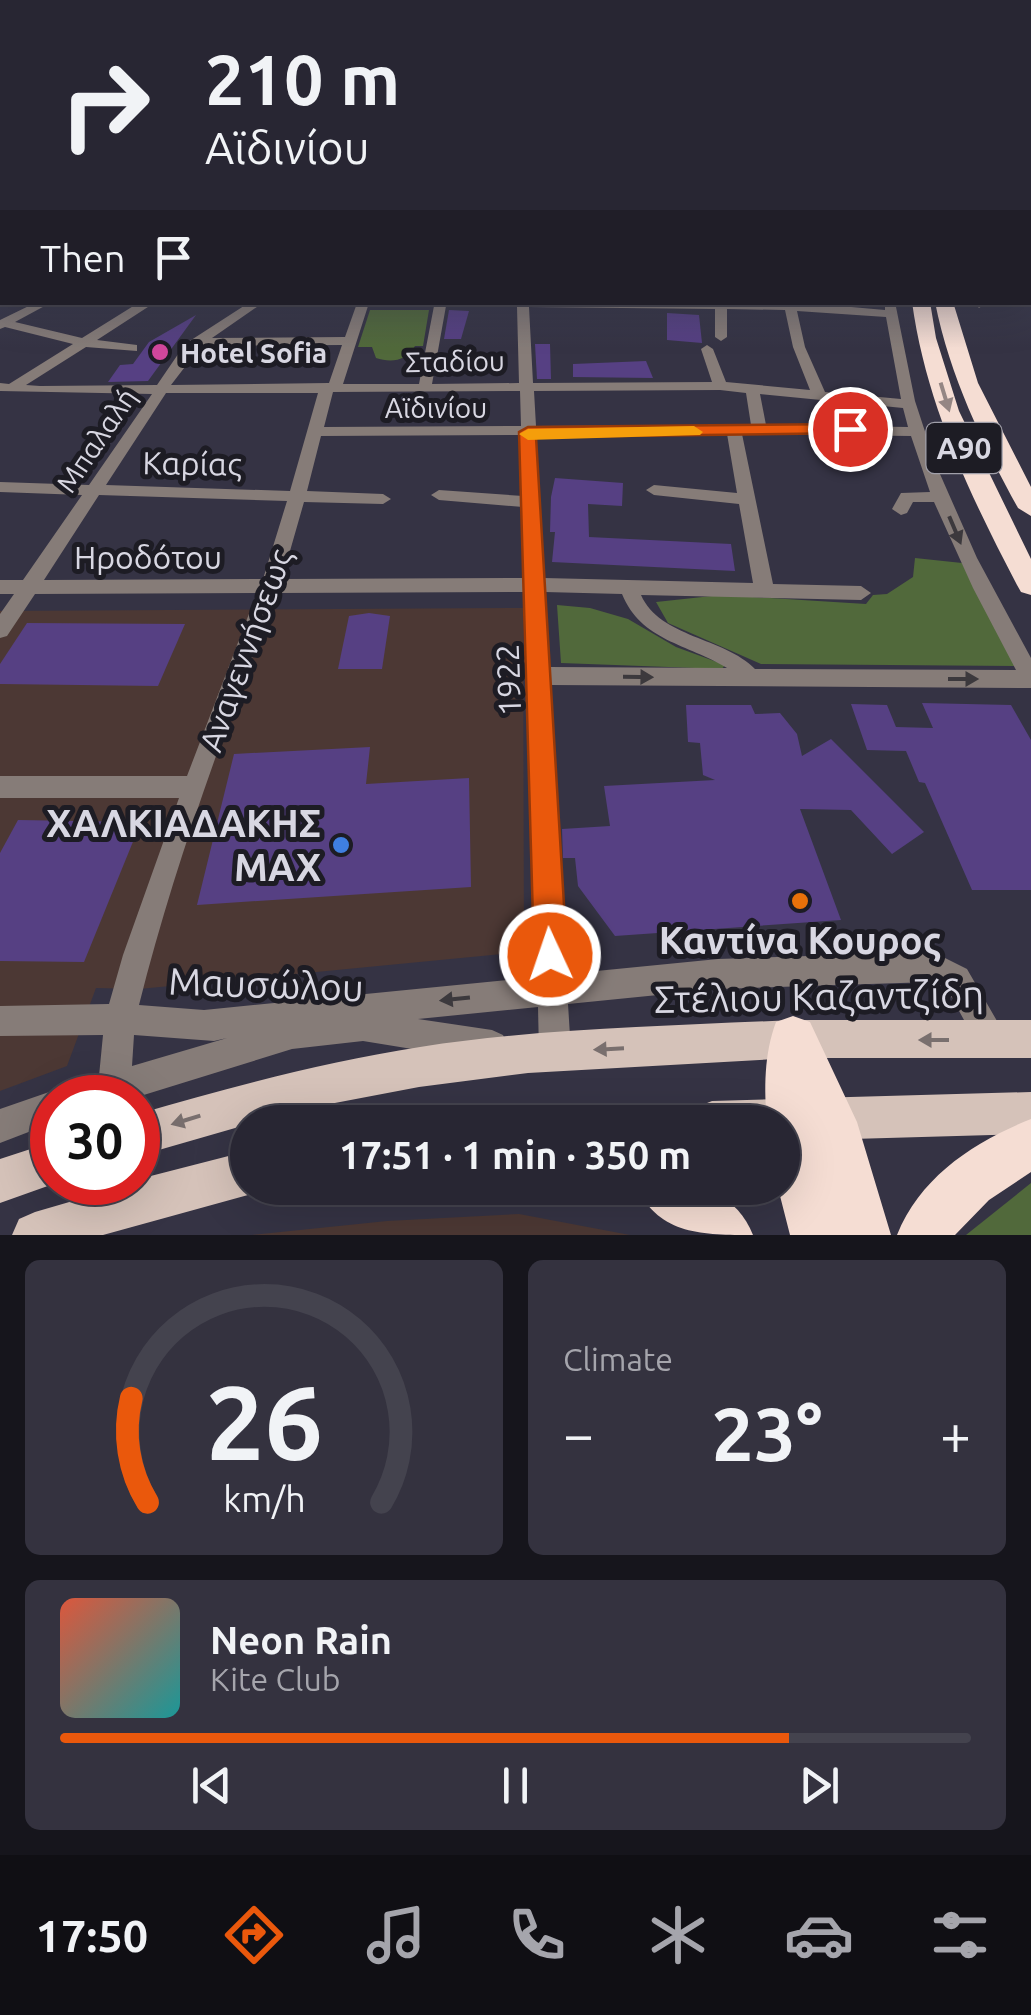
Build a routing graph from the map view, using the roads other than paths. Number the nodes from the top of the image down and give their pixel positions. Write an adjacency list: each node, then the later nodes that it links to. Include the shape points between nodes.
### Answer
1 (41, 305): 12 (street)
2 (144, 305): 16 (street)
3 (254, 305): 15 (street, Μπαλαλή)
4 (362, 305): 14 (street, Αναγεννήσεως)
5 (441, 305): 20 (street)
6 (537, 305): 7 (street); 19 (street, 1922)
7 (720, 305): 8 (street); 13 (street)
8 (789, 305): 11 (street); 26 (street)
9 (921, 305): 45 (highway, Α90, one-way to 45, via 954,423 990,511)
10 (945, 305): 42 (highway, Α90, via 980,409)
11 (891, 308): 27 (street)
12 (2, 324): 16 (street)
13 (722, 337)
14 (350, 340): 15 (street); 22 (street, Αναγεννήσεως)
15 (195, 342): 25 (street, Μπαλαλή)
16 (85, 343): 17 (street); 24 (street)
17 (132, 348)
18 (707, 349): 21 (street)
19 (525, 385): 20 (street, Σταδίου); 21 (street, Σταδίου); 31 (street, 1922)
20 (426, 386): 22 (street, Σταδίου)
21 (720, 386): 23 (street, Σταδίου)
22 (331, 387): 25 (street, Σταδίου); 30 (street, Αναγεννήσεως)
23 (752, 388): 26 (street, Σταδίου); 29 (street)
24 (4, 390): 25 (street, Σταδίου)
25 (159, 390): 34 (street, Μπαλαλή)
26 (819, 394): 27 (street, Σταδίου)
27 (911, 404): 32 (street)
28 (734, 431): 29 (street, Αϊδινίου); 31 (street, Αϊδινίου); 40 (street)
29 (760, 431): 32 (street, Αϊδινίου)
30 (315, 432): 31 (street, Αϊδινίου); 36 (street, Αναγεννήσεως)
31 (528, 432): 41 (street, 1922)
32 (916, 432): 38 (street)
33 (0, 487): 34 (street, Καρίας)
34 (91, 490): 36 (street, Καρίας); 48 (street, Μπαλαλή)
35 (654, 490): 40 (street)
36 (300, 494): 39 (street, Καρίας); 49 (street, Αναγεννήσεως)
37 (440, 495): 41 (street)
38 (942, 498): 43 (street, via 907,498); 54 (street, one-way to 54)
39 (383, 499)
40 (747, 499): 50 (street)
41 (532, 502): 44 (street, 1922)
42 (1031, 508)
43 (901, 510)
44 (537, 585): 46 (street, Ηροδότου); 49 (street, Ηροδότου); 53 (street, 1922)
45 (1031, 585)
46 (628, 586): 50 (street, Ηροδότου); 55 (street, via 654,625 733,661)
47 (0, 587): 48 (street, Ηροδότου)
48 (28, 587): 49 (street, Ηροδότου); 52 (street, Μπαλαλή)
49 (270, 587): 57 (street, Αναγεννήσεως)
50 (764, 590): 51 (street, Ηροδότου)
51 (862, 593)
52 (0, 630)
53 (540, 676): 55 (street, one-way to 55); 58 (street, 1922)
54 (1031, 678): 55 (street, one-way to 54)
55 (752, 679)
56 (0, 787): 57 (street)
57 (195, 787): 59 (street, Αναγεννήσεως)
58 (552, 988): 61 (street, one-way to 61); 64 (street, via 933,967 957,980); 65 (street, 1922)
59 (120, 1018): 60 (street, Μαυσώλου); 61 (street, Μαυσώλου); 66 (street, Αναγεννήσεως)
60 (0, 1021)
61 (205, 1025): 62 (street, Μαυσώλου)
62 (295, 1034): 65 (street, Μαυσώλου, via 363,1026); 67 (street)
63 (793, 1040): 64 (main road, Στέλιου Καζαντζίδη, one-way to 63); 65 (main road, Στέλιου Καζαντζίδη, one-way to 65); 71 (highway)
64 (1012, 1040)
65 (542, 1052): 73 (main road, Στέλιου Καζαντζίδη, one-way to 73, via 298,1090)
66 (115, 1075)
67 (152, 1075)
68 (30, 1114): 72 (street)
69 (1031, 1114): 71 (main road)
70 (800, 1121): 71 (main road)
71 (812, 1121): 81 (highway); 82 (highway)
72 (0, 1126)
73 (160, 1129)
74 (1031, 1144): 83 (highway, via 954,1194)
75 (30, 1171): 77 (main road)
76 (230, 1178): 79 (main road)
77 (0, 1181)
78 (686, 1205): 80 (highway)
79 (35, 1235)
80 (726, 1235)
81 (817, 1235)
82 (864, 1235)
83 (924, 1235)

